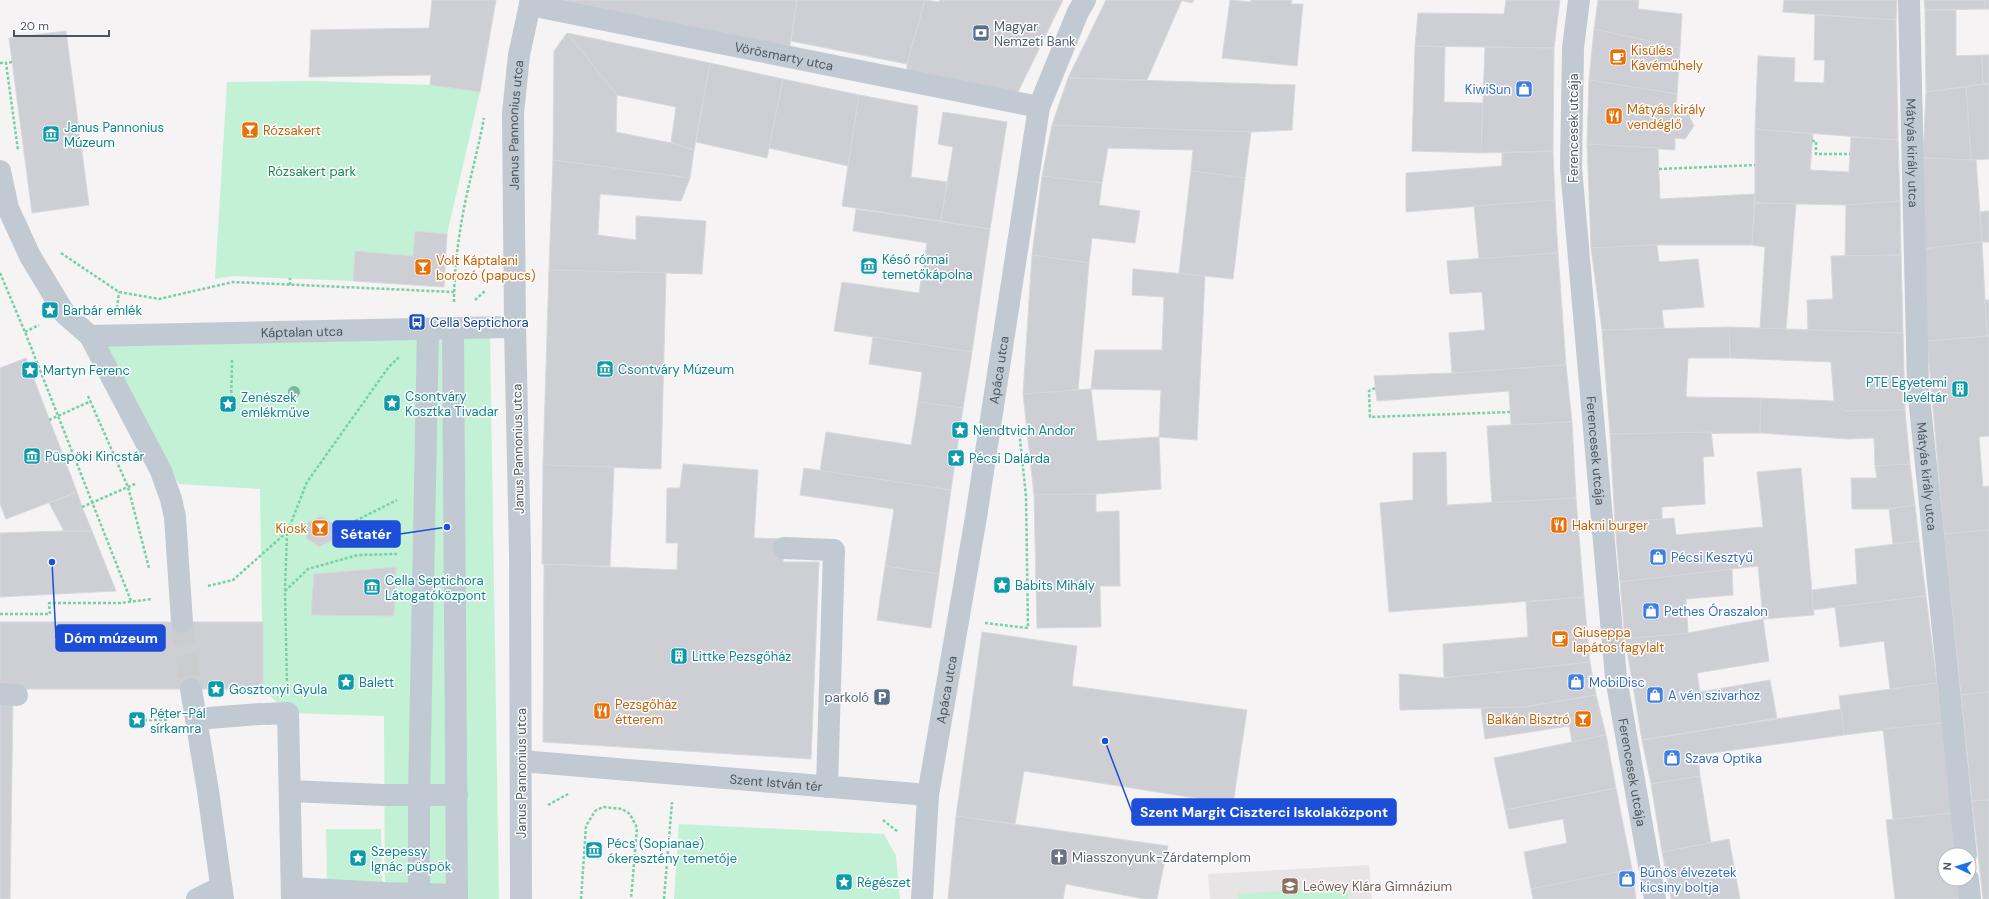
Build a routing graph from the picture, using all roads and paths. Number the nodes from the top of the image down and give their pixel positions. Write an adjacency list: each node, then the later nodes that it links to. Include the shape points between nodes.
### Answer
1 (1085, 0): 8 (street, Apáca utca)
2 (1579, 0): 80 (street, Ferencesek utcája, via 1573,48 1571,168 1616,678)
3 (1910, 0): 68 (street, Mátyás király utca, via 1918,387)
4 (530, 3): 8 (street, Vörösmarty utca); 21 (street, Janus Pannonius utca, via 519,55 513,113)
5 (6, 62): 6 (path); 7 (path); 11 (path)
6 (12, 62)
7 (0, 63)
8 (1039, 107): 61 (street, Apáca utca, via 976,517)
9 (1812, 141): 12 (path, via 1816,141 1816,154)
10 (479, 147): 20 (path, via 466,199)
11 (18, 154)
12 (1850, 154)
13 (1755, 165): 14 (path)
14 (1659, 169)
15 (0, 171): 25 (street, via 8,208 30,256 65,314)
16 (57, 250): 19 (path, via 119,292 159,299 233,282)
17 (0, 273): 32 (path)
18 (290, 278): 19 (path)
19 (290, 284): 20 (path)
20 (454, 292): 23 (path)
21 (515, 327): 23 (street, Káptalan utca); 54 (street, Janus Pannonius utca)
22 (428, 329): 23 (street, Káptalan utca); 24 (street, Káptalan utca); 36 (street); 40 (path, via 388,368 307,482)
23 (453, 331): 60 (street)
24 (233, 333): 25 (street, Káptalan utca); 29 (path)
25 (90, 336): 26 (street)
26 (113, 381): 30 (path, via 101,387 105,395); 49 (street, via 160,471 171,499 175,517)
27 (1375, 388): 31 (path, via 1369,391 1370,418)
28 (87, 392): 30 (path)
29 (231, 400)
30 (90, 402): 32 (path); 35 (path)
31 (1510, 412)
32 (59, 416): 33 (path); 37 (path)
33 (49, 420)
34 (1019, 428): 50 (path, via 1026,496 1028,628)
35 (128, 487): 37 (path); 43 (path)
36 (423, 487): 39 (street); 39 (path, via 334,532)
37 (92, 502): 38 (path); 47 (path)
38 (82, 507)
39 (423, 524): 42 (street)
40 (287, 533): 44 (path); 45 (path)
41 (784, 548): 56 (street, via 834,550)
42 (423, 553): 45 (path, via 358,555 308,569); 59 (street)
43 (151, 576)
44 (233, 580)
45 (285, 591): 52 (path)
46 (156, 598): 47 (path)
47 (131, 601): 48 (path, via 49,603 50,614)
48 (0, 614)
49 (182, 622)
50 (978, 622)
51 (191, 689): 53 (street)
52 (288, 712): 53 (street); 57 (street)
53 (196, 719): 70 (street)
54 (521, 761): 55 (street, Szent István tér); 75 (street, Janus Pannonius utca)
55 (675, 773): 56 (street, Szent István tér); 63 (path)
56 (827, 787): 61 (street, Szent István tér)
57 (290, 791): 59 (street); 71 (street)
58 (572, 792): 65 (path)
59 (419, 794): 60 (street); 72 (street)
60 (457, 795): 73 (street)
61 (928, 795): 79 (street)
62 (666, 803): 63 (path)
63 (672, 803): 64 (path); 78 (path)
64 (680, 804)
65 (547, 806)
66 (879, 818): 67 (path, via 898,832)
67 (899, 838)
68 (1965, 847)
69 (1969, 887): 81 (street)
70 (222, 893): 74 (street)
71 (292, 894): 72 (street)
72 (419, 897): 73 (street)
73 (457, 897)
74 (197, 899)
75 (521, 899)
76 (581, 899): 77 (path, via 586,826 595,811 603,807 622,809 630,814 636,828)
77 (631, 899)
78 (664, 899)
79 (922, 899)
80 (1655, 899)
81 (1970, 899)

